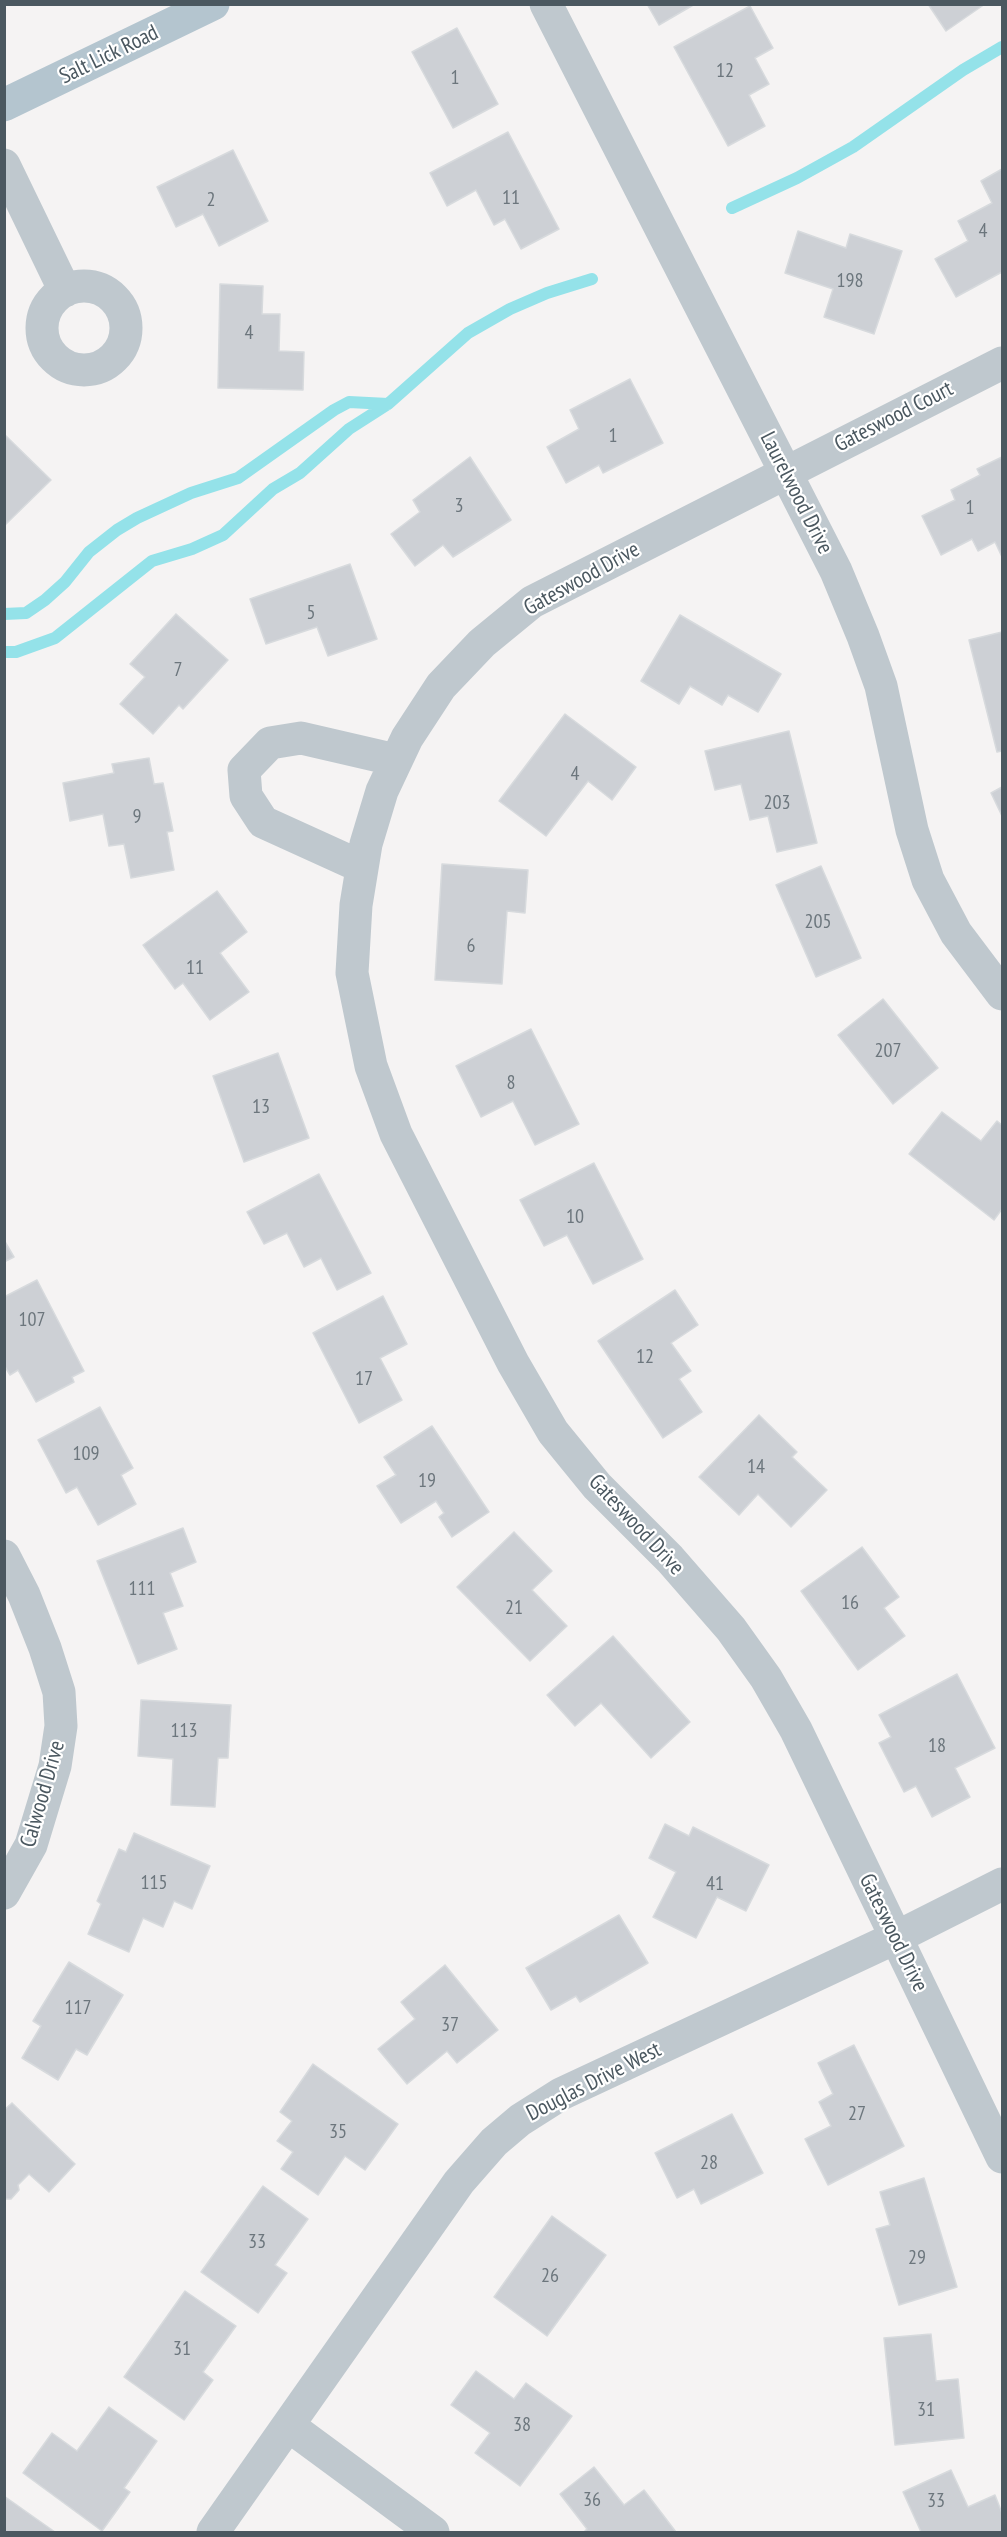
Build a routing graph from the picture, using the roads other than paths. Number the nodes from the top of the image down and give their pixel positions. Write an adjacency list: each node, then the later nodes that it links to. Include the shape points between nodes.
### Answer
1 (213, 4): 3 (main road, Salt Lick Road)
2 (546, 4): 7 (street, Laurelwood Drive)
3 (4, 105)
4 (4, 165): 5 (street)
5 (65, 291)
6 (1002, 363): 7 (street, Gateswood Court)
7 (785, 471): 8 (street, Gateswood Drive, via 532,602 482,643 441,686); 10 (street, Laurelwood Drive, via 836,571 881,686 912,830 928,880 956,933)
8 (396, 760): 9 (street, Gateswood Drive, via 379,801); 9 (street, via 301,738 270,743 244,770 246,796 263,822)
9 (362, 867): 14 (street, Gateswood Drive, via 352,973 371,1066 396,1134 513,1363 553,1432 597,1486 670,1559 731,1629 766,1678 796,1730)
10 (1002, 994)
11 (4, 1556): 13 (street, Calwood Drive, via 45,1648 59,1692 61,1726 55,1766 31,1845)
12 (1002, 1884): 14 (street, Douglas Drive West)
13 (4, 1893)
14 (895, 1938): 15 (street, Gateswood Drive); 16 (street, Douglas Drive West, via 561,2094 520,2120 494,2142 459,2182)
15 (1002, 2157)
16 (289, 2426): 17 (street, Douglas Drive West); 18 (street)
17 (213, 2532)
18 (432, 2532)

